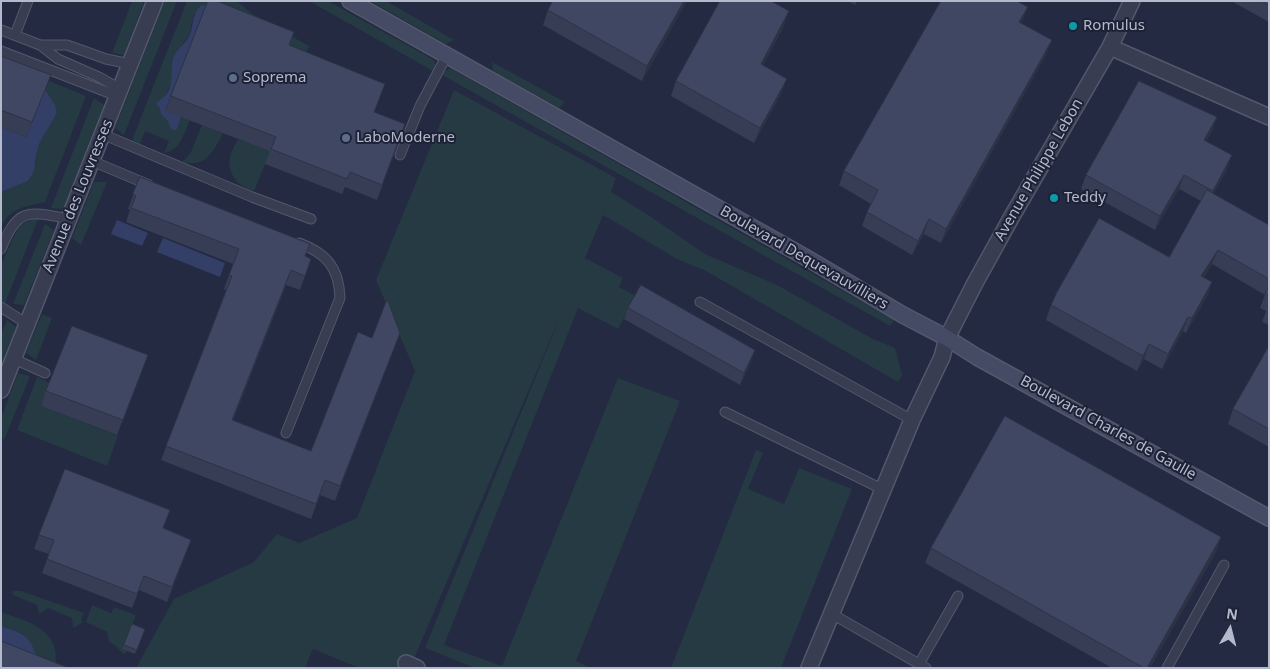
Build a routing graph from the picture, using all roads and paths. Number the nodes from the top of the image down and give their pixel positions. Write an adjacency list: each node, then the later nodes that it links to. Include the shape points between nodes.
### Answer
1 (28, 1): 6 (lane)
2 (155, 1): 11 (street, Avenue des Louvresses)
3 (350, 1): 10 (main road, Boulevard Dequevauvilliers)
4 (1132, 1): 8 (street, Avenue Philippe Lebon)
5 (1, 30): 6 (lane)
6 (15, 36): 7 (lane)
7 (40, 45): 11 (lane, via 67,45); 12 (lane, via 58,59 99,77)
8 (1110, 47): 13 (street); 25 (street, Avenue Philippe Lebon, via 1011,218)
9 (1, 52): 12 (lane)
10 (447, 56): 15 (lane, via 420,106); 25 (main road, Boulevard Dequevauvilliers)
11 (130, 64): 12 (street, Avenue des Louvresses)
12 (119, 93): 14 (street, Avenue des Louvresses)
13 (1269, 116)
14 (102, 134): 16 (street, Avenue des Louvresses); 19 (lane)
15 (400, 155)
16 (92, 161): 17 (lane); 18 (street, Avenue des Louvresses)
17 (158, 188)
18 (69, 219): 21 (lane, via 40,213 20,218 10,229); 24 (street, Avenue des Louvresses)
19 (311, 219)
20 (289, 239): 31 (lane, via 325,257 335,272 340,294)
21 (1, 249)
22 (700, 302): 30 (lane)
23 (1, 307): 24 (lane)
24 (28, 324): 26 (street, Avenue des Louvresses)
25 (947, 338): 30 (street, via 942,357); 33 (main road, Boulevard Charles de Gaulle)
26 (14, 359): 27 (lane); 28 (street, Avenue des Louvresses)
27 (46, 373)
28 (1, 390)
29 (725, 412): 32 (lane)
30 (912, 420): 32 (street)
31 (286, 433)
32 (884, 490): 36 (street)
33 (1269, 518)
34 (1224, 565): 39 (lane)
35 (958, 596): 38 (lane)
36 (832, 614): 37 (street); 38 (lane)
37 (812, 666)
38 (923, 666)
39 (1166, 668)

